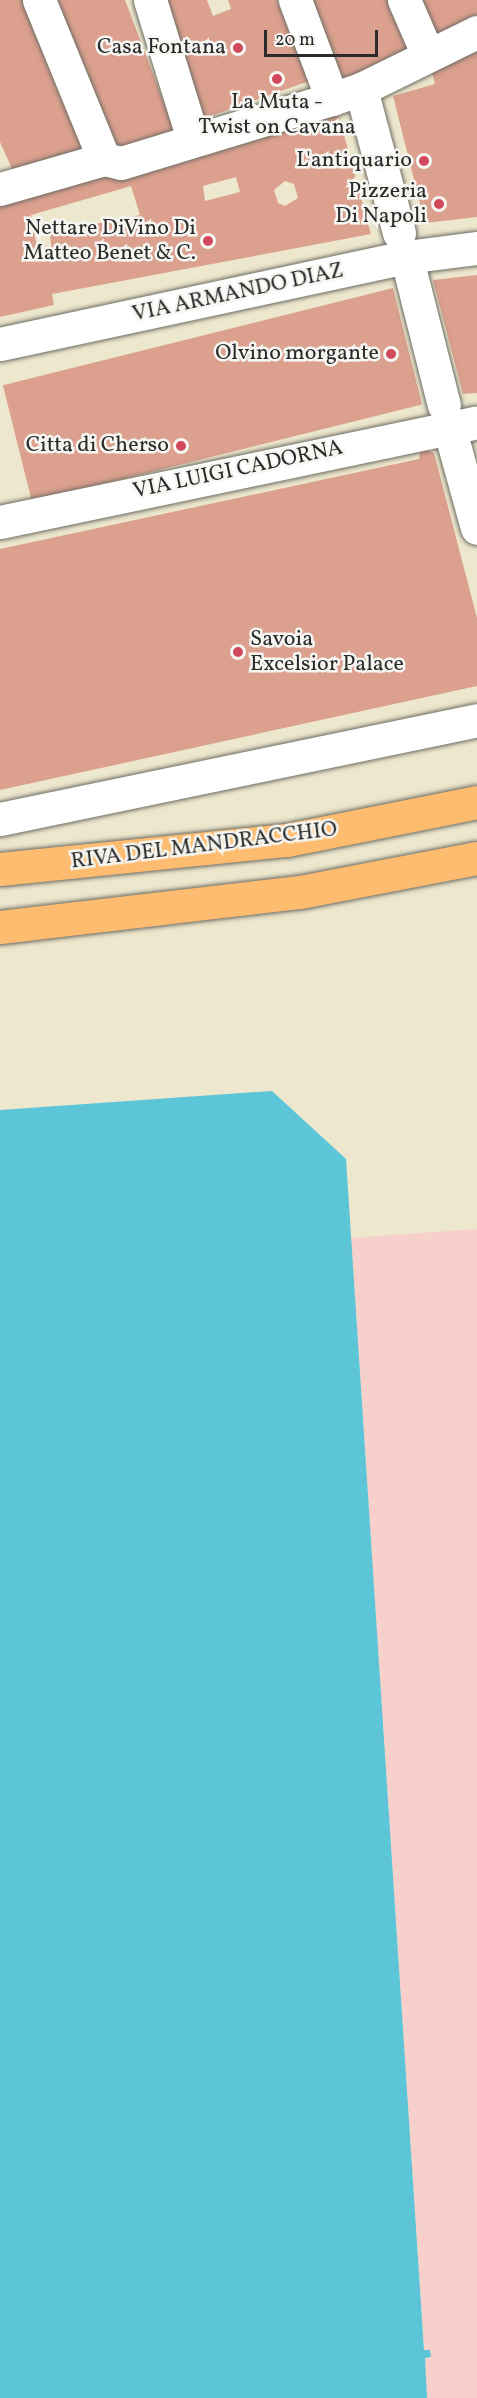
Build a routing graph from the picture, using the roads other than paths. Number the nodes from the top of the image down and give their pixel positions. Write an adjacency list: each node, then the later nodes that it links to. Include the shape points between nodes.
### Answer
1 (39, 0): 9 (street)
2 (150, 0): 8 (street)
3 (295, 0): 7 (street)
4 (404, 0): 6 (street)
5 (477, 32): 6 (street)
6 (427, 53): 7 (street)
7 (347, 94): 8 (street); 11 (street)
8 (193, 139): 9 (street, via 121,163)
9 (104, 159): 10 (street)
10 (2, 184)
11 (399, 233)
12 (477, 248): 14 (street, VIA ARMANDO DIAZ, via 405,257)
13 (411, 275): 15 (street)
14 (0, 344)
15 (444, 405)
16 (477, 422): 18 (street, VIA LUIGI CADORNA)
17 (454, 445): 19 (street)
18 (0, 522)
19 (477, 528)
20 (477, 720): 22 (street)
21 (477, 802): 24 (main road, RIVA DEL MANDRACCHIO, via 287,840)
22 (2, 823)
23 (477, 858): 25 (main road, via 300,892)
24 (0, 868)
25 (0, 927)

